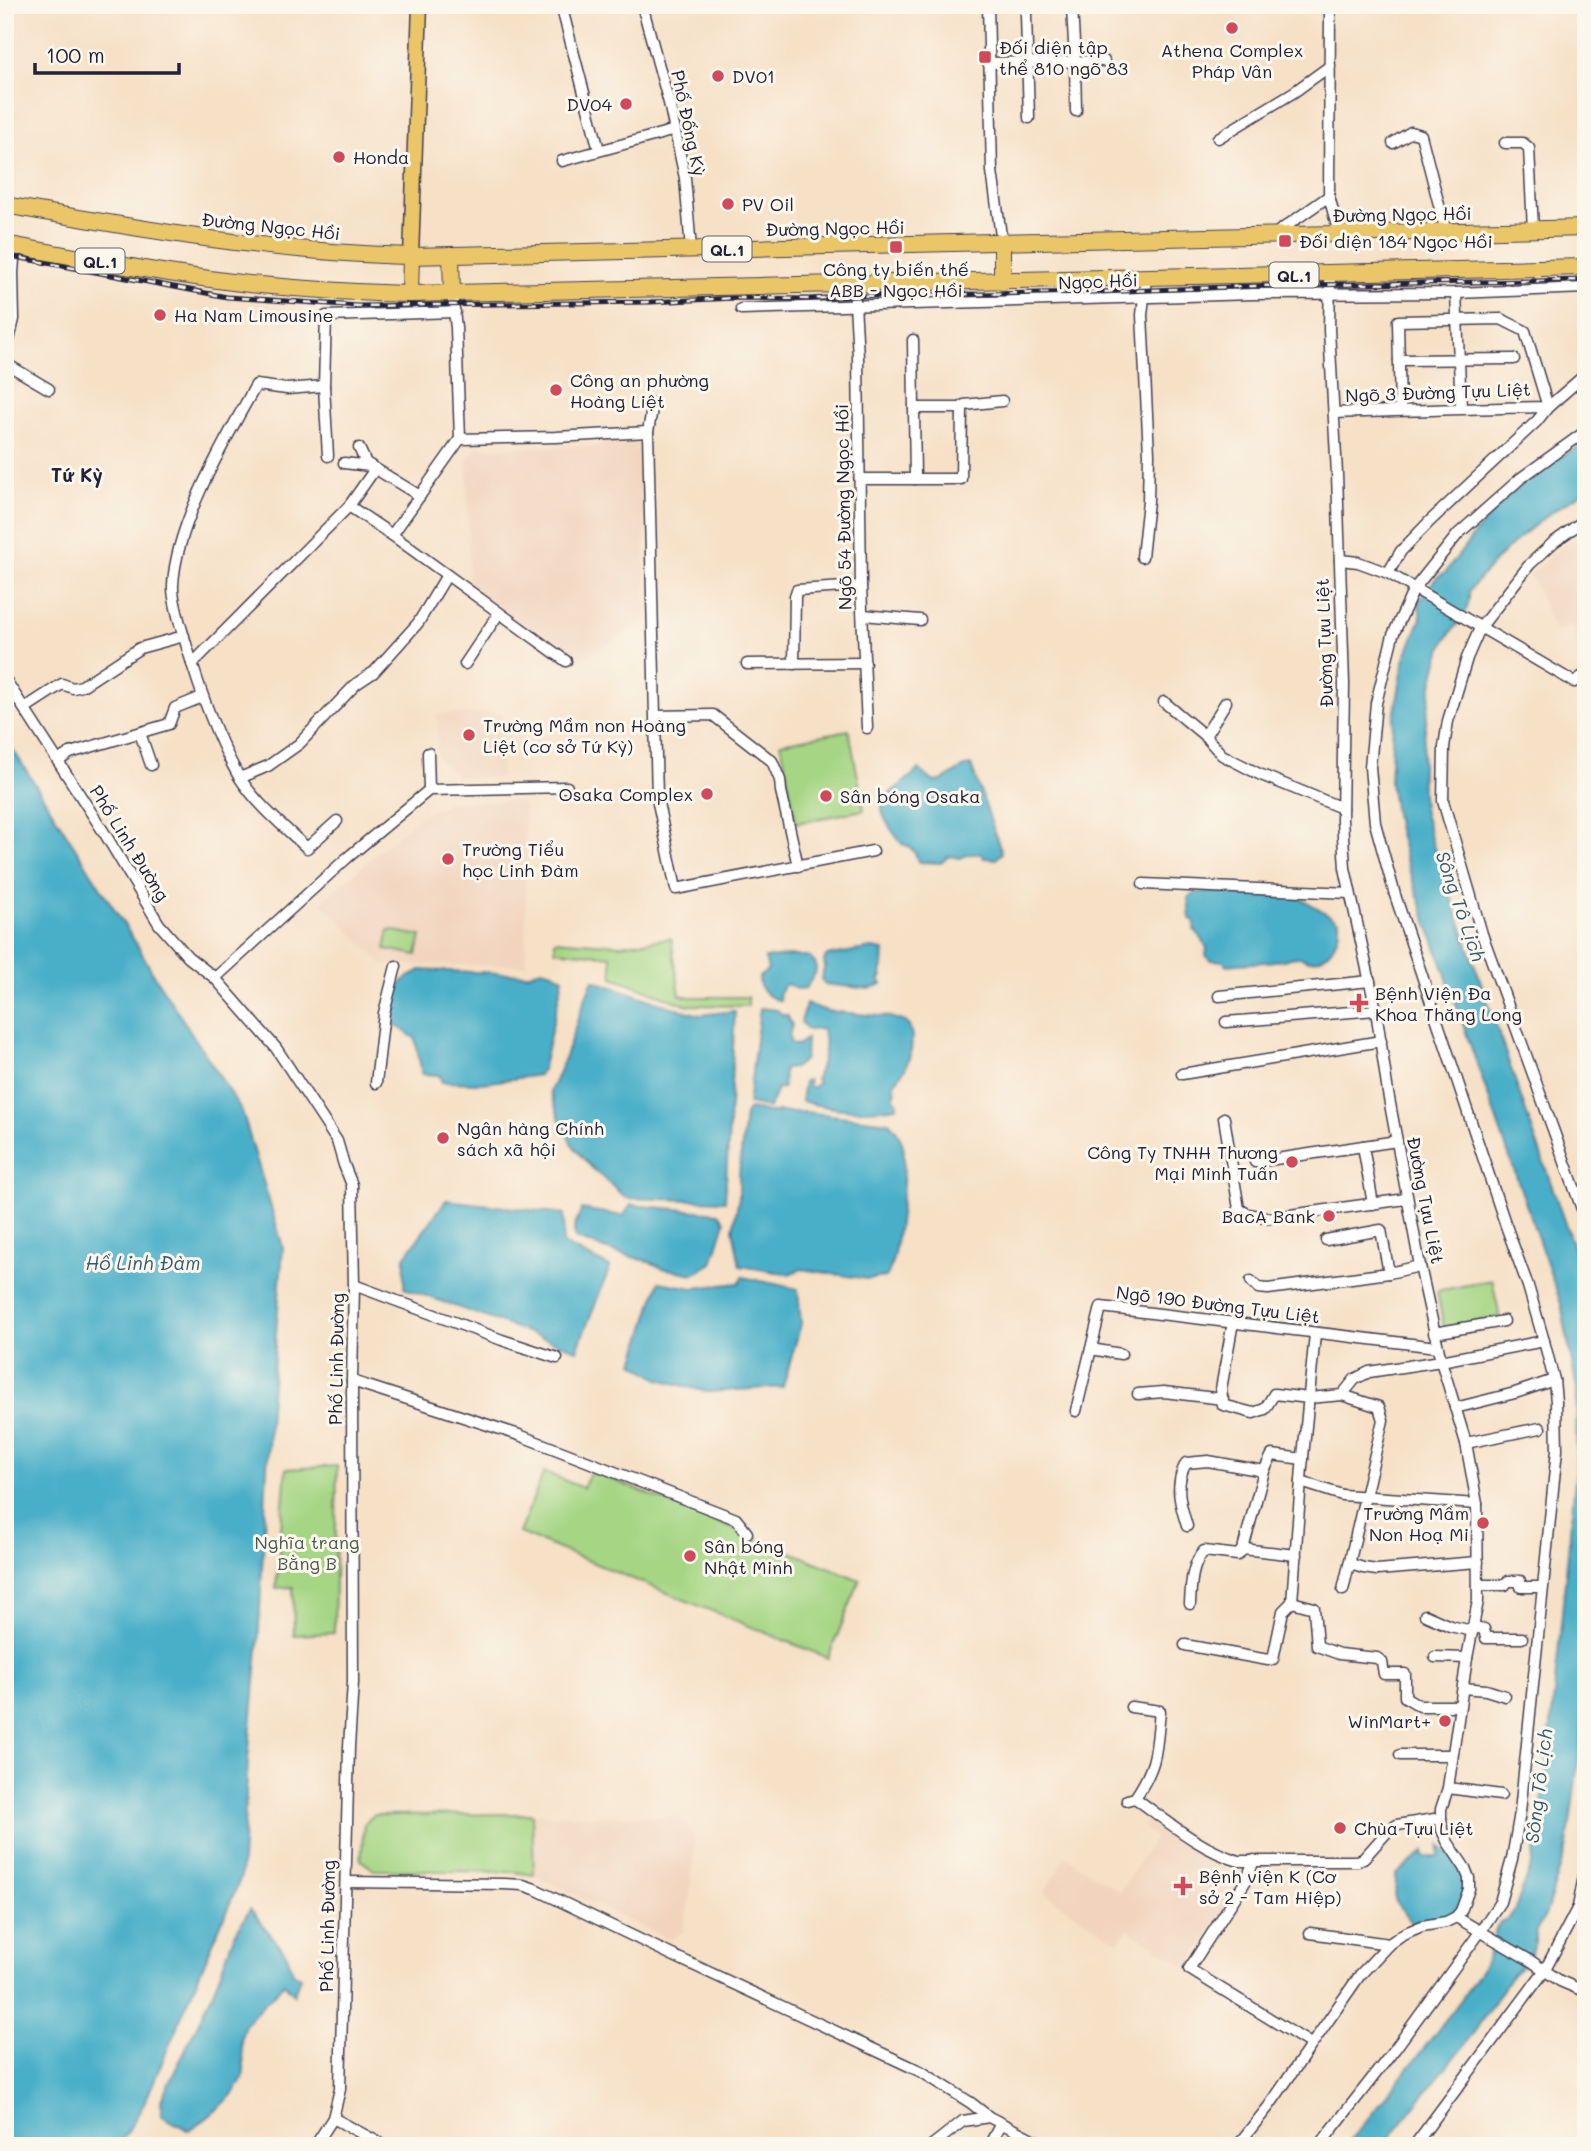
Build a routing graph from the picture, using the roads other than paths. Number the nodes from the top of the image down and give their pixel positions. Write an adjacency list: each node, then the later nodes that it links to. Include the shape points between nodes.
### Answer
1 (561, 5): 19 (street)
2 (642, 5): 15 (street, Phố Đống Kỳ)
3 (988, 5): 11 (street)
4 (1330, 5): 12 (street)
5 (421, 6): 32 (main road)
6 (1072, 7): 8 (street)
7 (1026, 14): 10 (street)
8 (1075, 61): 9 (street); 10 (street); 13 (street)
9 (1104, 61)
10 (1027, 62): 11 (street); 14 (street)
11 (988, 63): 28 (street, via 992,171)
12 (1330, 66): 16 (street); 21 (street)
13 (1076, 111)
14 (1029, 117)
15 (675, 130): 19 (street); 30 (street, Phố Đống Kỳ, via 685,178)
16 (1218, 138)
17 (1393, 144): 25 (street, via 1411,131 1421,135)
18 (1505, 144): 24 (street, via 1528,148)
19 (599, 150): 20 (street)
20 (562, 160)
21 (1329, 195): 26 (street); 27 (street, via 1278,233)
22 (5, 205): 32 (highway, Đường Ngọc Hồi / QL.1, via 249,244)
23 (1586, 229): 24 (highway, Đường Ngọc Hồi / QL.1)
24 (1533, 230): 25 (highway, Đường Ngọc Hồi / QL.1)
25 (1446, 232): 26 (highway, Đường Ngọc Hồi / QL.1)
26 (1339, 234): 27 (highway, Đường Ngọc Hồi / QL.1)
27 (1262, 237): 28 (highway, Đường Ngọc Hồi / QL.1)
28 (1002, 243): 30 (highway, Đường Ngọc Hồi / QL.1); 37 (highway)
29 (10, 245): 34 (street); 43 (highway, QL.1, via 248,284)
30 (691, 250): 31 (highway, Đường Ngọc Hồi / QL.1)
31 (451, 255): 32 (highway, Đường Ngọc Hồi / QL.1); 42 (highway)
32 (411, 256): 43 (highway)
33 (1586, 267): 35 (highway, QL.1)
34 (9, 272): 50 (street, via 14,319)
35 (1330, 274): 36 (highway, QL.1); 40 (street, Đường Tựu Liệt)
36 (1146, 279): 37 (highway, QL.1); 44 (street)
37 (1002, 282): 38 (highway, QL.1)
38 (854, 285): 42 (highway, QL.1); 45 (street, Ngõ 54 Đường Ngọc Hồi)
39 (1586, 288): 41 (street, Ngọc Hồi)
40 (1328, 293): 41 (street, Ngọc Hồi); 44 (street, Ngọc Hồi); 65 (street, Đường Tựu Liệt)
41 (1456, 293): 48 (street)
42 (452, 294): 43 (highway, QL.1); 47 (street)
43 (410, 295)
44 (1143, 297): 45 (street, Ngọc Hồi); 79 (street, via 1149,454)
45 (856, 306): 46 (street, Ngọc Hồi); 73 (street, Ngõ 54 Đường Ngọc Hồi)
46 (741, 309)
47 (455, 312): 56 (street, via 326,316); 68 (street)
48 (1457, 321): 52 (street, via 1397,322); 53 (street); 60 (street, Ngõ 3 Đường Tựu Liệt, via 1502,319 1525,331)
49 (914, 341): 61 (street)
50 (5, 357)
51 (1514, 359): 53 (street)
52 (1399, 360): 53 (street); 64 (street)
53 (1458, 360): 63 (street)
54 (5, 363): 57 (street)
55 (1586, 374): 60 (street)
56 (324, 386): 70 (street); 89 (street, via 287,389 257,385 242,411 198,497 180,546 173,586)
57 (50, 388)
58 (1002, 401): 62 (street)
59 (653, 403): 67 (street)
60 (1548, 407): 63 (street, Ngõ 3 Đường Tựu Liệt); 81 (street, via 1401,551)
61 (915, 408): 62 (street); 74 (street)
62 (962, 408): 74 (street, via 961,479)
63 (1461, 408): 64 (street, Ngõ 3 Đường Tựu Liệt)
64 (1400, 411): 65 (street, Ngõ 3 Đường Tựu Liệt)
65 (1334, 413): 80 (street, Đường Tựu Liệt)
66 (1586, 431): 84 (street, via 1521,478 1458,534)
67 (648, 432): 68 (street); 102 (street)
68 (460, 439): 75 (street)
69 (359, 449): 72 (street)
70 (328, 456)
71 (344, 463): 72 (street)
72 (370, 466): 75 (street); 76 (street)
73 (860, 479): 74 (street); 83 (street, Ngõ 54 Đường Ngọc Hồi)
74 (915, 479)
75 (420, 496): 78 (street)
76 (349, 506): 78 (street); 92 (street)
77 (1586, 519): 88 (street, via 1530,564)
78 (389, 534): 82 (street)
79 (1142, 557)
80 (1340, 560): 81 (street); 112 (street, Đường Tựu Liệt)
81 (1388, 573): 84 (street)
82 (447, 575): 85 (street); 109 (street, via 418,623 374,672 356,684 299,744 268,766)
83 (861, 586): 86 (street, Ngõ 54 Đường Ngọc Hồi); 95 (street, via 797,590)
84 (1418, 592): 88 (street); 143 (street, via 1393,635 1376,703 1370,767 1375,823)
85 (499, 613): 90 (street); 93 (street)
86 (863, 615): 87 (street); 91 (street, Ngõ 54 Đường Ngọc Hồi)
87 (920, 620)
88 (1476, 625): 96 (street, via 1574,682); 133 (street, via 1448,721 1443,801 1482,934)
89 (184, 636): 92 (street); 101 (street, via 141,648 82,686 62,684)
90 (566, 661)
91 (865, 663): 95 (street); 103 (street, Ngõ 54 Đường Ngọc Hồi)
92 (192, 664): 98 (street)
93 (465, 664)
94 (747, 664): 95 (street)
95 (794, 664)
96 (1586, 674)
97 (5, 679): 101 (street, Phố Linh Đường)
98 (202, 697): 104 (street, via 175,708 169,724); 109 (street)
99 (1164, 702): 105 (street)
100 (1226, 702): 105 (street)
101 (25, 708): 107 (street, Phố Linh Đường)
102 (656, 716): 115 (street, via 713,715 772,761); 115 (street, via 657,798 676,889)
103 (867, 728)
104 (140, 733): 107 (street, via 70,753); 108 (street)
105 (1205, 736): 112 (street, via 1222,755)
106 (428, 754): 111 (street)
107 (58, 761): 119 (street, Phố Linh Đường, via 159,924 188,957)
108 (151, 765)
109 (240, 778): 113 (street, via 272,817 307,848)
110 (567, 787): 111 (street)
111 (429, 790): 119 (street)
112 (1342, 808): 117 (street, Đường Tựu Liệt)
113 (337, 821)
114 (873, 851): 115 (street)
115 (798, 866)
116 (1143, 884): 117 (street)
117 (1350, 893): 120 (street, Đường Tựu Liệt)
118 (396, 966): 126 (street, via 384,1013)
119 (215, 978): 138 (street, Phố Linh Đường, via 276,1048 337,1141 352,1185)
120 (1370, 981): 121 (street); 122 (street, Đường Tựu Liệt)
121 (1219, 996)
122 (1376, 1010): 123 (street); 124 (street, Đường Tựu Liệt)
123 (1226, 1022)
124 (1381, 1041): 125 (street); 128 (street, Đường Tựu Liệt)
125 (1182, 1074)
126 (376, 1083)
127 (1224, 1118): 132 (street, via 1239,1209 1269,1218)
128 (1397, 1141): 129 (street); 131 (street, Đường Tựu Liệt)
129 (1363, 1146): 130 (street); 132 (street)
130 (1255, 1162)
131 (1406, 1199): 132 (street); 135 (street, Đường Tựu Liệt)
132 (1373, 1204)
133 (1586, 1220)
134 (1326, 1240): 136 (street, via 1381,1230)
135 (1420, 1266): 136 (street); 141 (street, Đường Tựu Liệt)
136 (1389, 1273): 137 (street, via 1268,1289)
137 (1251, 1281)
138 (354, 1285): 147 (street); 150 (street, Phố Linh Đường)
139 (1504, 1321): 141 (street)
140 (1233, 1322): 142 (street, Ngõ 190 Đường Tựu Liệt); 145 (street, Ngõ 190 Đường Tựu Liệt, via 1101,1307); 154 (street)
141 (1434, 1333): 144 (street, Đường Tựu Liệt)
142 (1315, 1334): 144 (street, Ngõ 190 Đường Tựu Liệt); 153 (street)
143 (1544, 1341): 148 (street); 149 (street)
144 (1437, 1347): 148 (street, Đường Tựu Liệt)
145 (1091, 1349): 146 (street); 156 (street, Ngõ 190 Đường Tựu Liệt)
146 (1121, 1354)
147 (557, 1358)
148 (1441, 1361): 152 (street, via 1369,1371 1355,1378); 155 (street, Đường Tựu Liệt)
149 (1554, 1380): 155 (street); 171 (street, via 1557,1450)
150 (352, 1381): 165 (street, via 569,1453 736,1519); 192 (street, Phố Linh Đường, via 353,1682)
151 (1138, 1394): 154 (street, via 1164,1392)
152 (1342, 1395): 153 (street); 162 (street, via 1379,1407 1383,1420)
153 (1309, 1398): 154 (street, via 1274,1394 1265,1409 1253,1413 1223,1405); 159 (street)
154 (1223, 1399)
155 (1455, 1408): 158 (street, Đường Tựu Liệt)
156 (1076, 1411)
157 (1541, 1429): 158 (street)
158 (1466, 1443): 163 (street, Đường Tựu Liệt)
159 (1303, 1459): 160 (street, via 1272,1455); 161 (street)
160 (1264, 1471): 164 (street, via 1208,1461 1186,1463 1177,1493); 166 (street)
161 (1301, 1482): 162 (street); 167 (street)
162 (1364, 1497): 163 (street); 169 (street)
163 (1477, 1504): 168 (street, Đường Tựu Liệt)
164 (1187, 1526)
165 (747, 1533)
166 (1243, 1549): 167 (street); 174 (street, via 1238,1555 1204,1551 1200,1555)
167 (1296, 1555): 173 (street)
168 (1478, 1562): 169 (street, via 1377,1570); 170 (street, Đường Tựu Liệt)
169 (1351, 1564): 172 (street)
170 (1478, 1585): 171 (street, via 1520,1581 1521,1587); 176 (street, Đường Tựu Liệt)
171 (1542, 1587): 196 (street, via 1520,1812 1500,1902)
172 (1343, 1590)
173 (1292, 1602): 178 (street, via 1283,1611 1273,1659); 183 (street, via 1314,1608 1317,1646 1339,1654 1377,1658 1384,1674 1405,1674 1405,1697 1420,1706)
174 (1190, 1604)
175 (1425, 1615): 176 (street, via 1450,1626)
176 (1474, 1629): 177 (street, via 1485,1629 1486,1638); 180 (street, Đường Tựu Liệt)
177 (1522, 1638)
178 (1185, 1645)
179 (1435, 1657): 180 (street)
180 (1467, 1658): 181 (street, Đường Tựu Liệt)
181 (1463, 1688): 182 (street); 183 (street, Đường Tựu Liệt)
182 (1505, 1696)
183 (1459, 1706): 186 (street, Đường Tựu Liệt)
184 (1131, 1707): 190 (street, via 1160,1711 1153,1766 1131,1799 1223,1856)
185 (1400, 1755): 186 (street)
186 (1452, 1755): 187 (street, Đường Tựu Liệt)
187 (1448, 1788): 188 (street); 189 (street, Đường Tựu Liệt)
188 (1501, 1795)
189 (1441, 1818): 190 (street, via 1397,1825 1358,1861); 194 (street, via 1447,1841 1469,1878 1467,1900)
190 (1254, 1860): 200 (street, via 1247,1879 1189,1969)
191 (1586, 1866): 193 (street)
192 (346, 1882): 201 (street, via 504,1884 535,1889 922,2072); 202 (street, Phố Linh Đường, via 340,2089)
193 (1582, 1908): 198 (street)
194 (1455, 1917): 196 (street); 197 (street, via 1422,1926)
195 (1310, 1933): 197 (street)
196 (1486, 1935): 198 (street); 210 (street)
197 (1389, 1944): 200 (street, via 1360,1975)
198 (1545, 1970): 199 (street); 211 (street)
199 (1586, 1992)
200 (1311, 2044): 209 (street)
201 (989, 2117): 203 (street); 206 (street, via 963,2121)
202 (333, 2118): 204 (street, Phố Linh Đường); 205 (street)
203 (1001, 2123): 207 (street); 208 (street)
204 (315, 2146)
205 (385, 2146)
206 (931, 2146)
207 (989, 2146)
208 (1046, 2146)
209 (1237, 2146)
210 (1318, 2146)
211 (1414, 2146)

